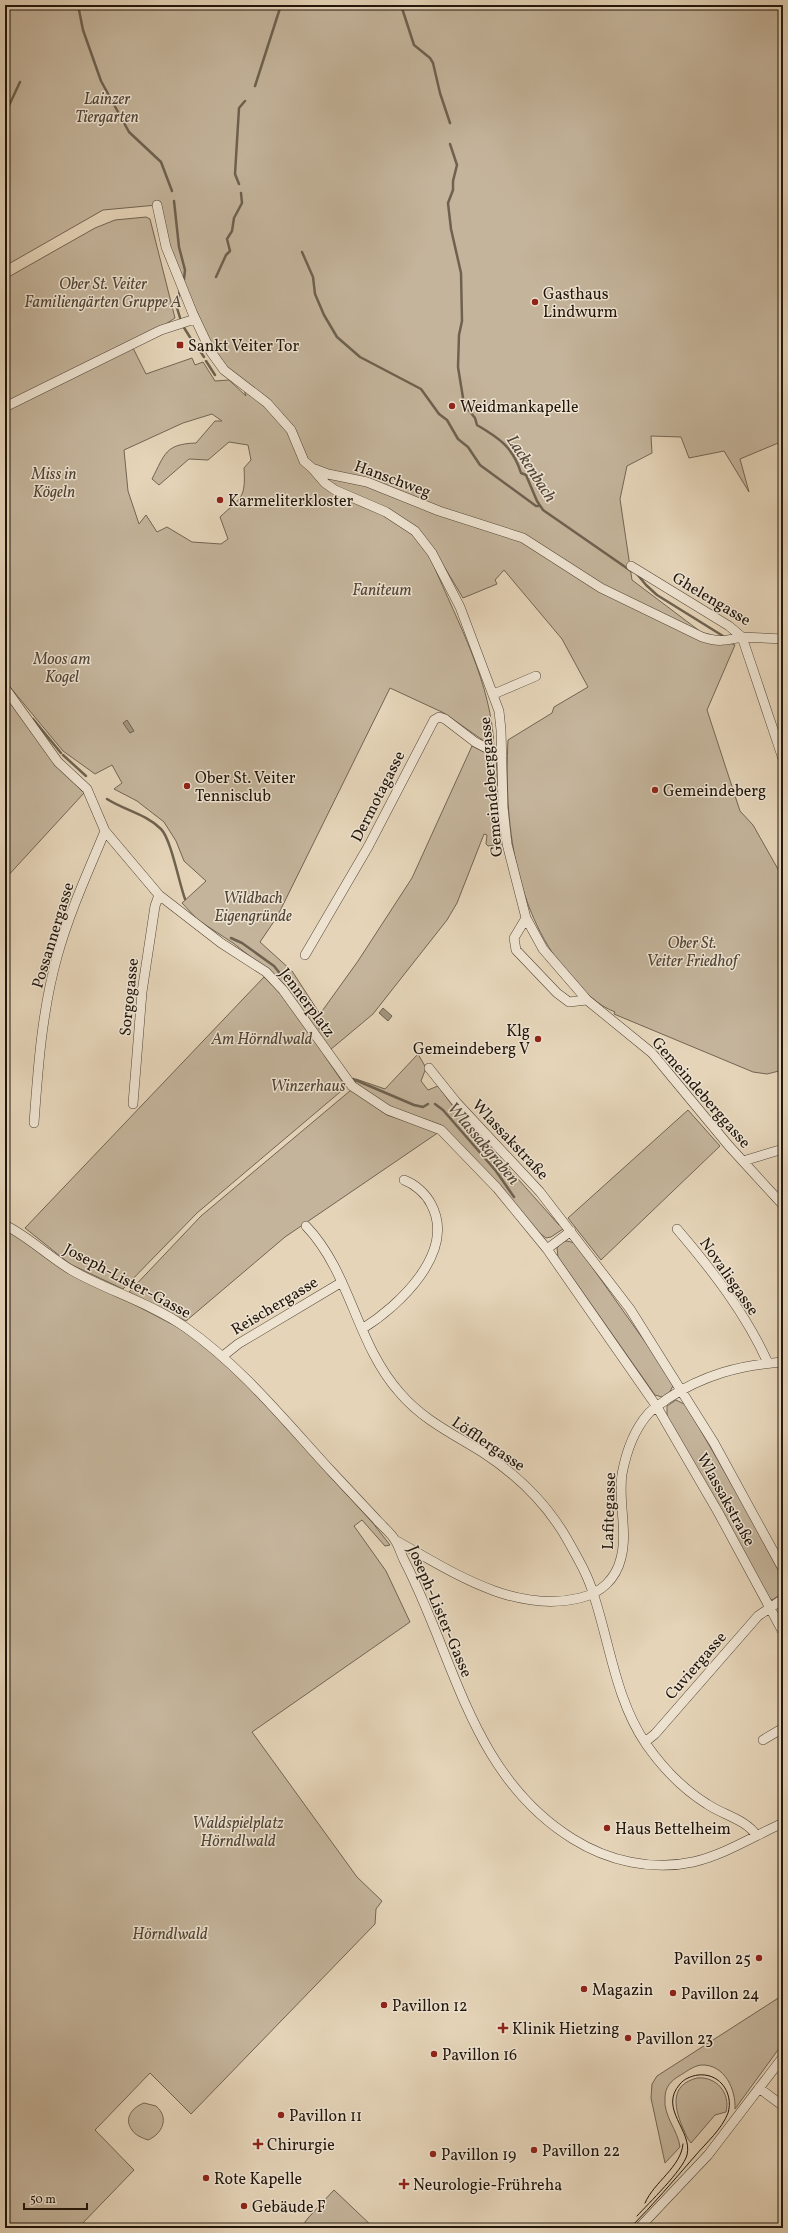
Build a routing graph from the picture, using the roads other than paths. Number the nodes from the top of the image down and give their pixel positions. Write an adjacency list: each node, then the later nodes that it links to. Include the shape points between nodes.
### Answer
1 (157, 205): 2 (street, via 166,246)
2 (195, 319): 3 (street, via 161,330); 4 (street, via 211,352 224,370 267,403 291,430 304,461)
3 (5, 408)
4 (312, 468): 6 (street, Hanschweg, via 367,482 439,510 524,538 623,600 702,637 715,642 729,641); 10 (street, Gemeindeberggasse, via 324,483 400,520 422,539 438,564 463,614)
5 (631, 566): 6 (street, Ghelengasse)
6 (742, 636): 7 (street, Ghelengasse); 12 (street)
7 (783, 640)
8 (536, 676): 10 (street)
9 (5, 688): 13 (street, via 58,762 87,789)
10 (494, 694): 11 (street, Gemeindeberggasse, via 501,730)
11 (502, 756): 15 (street, Gemeindeberggasse, via 503,807 508,844); 16 (street, Dermotagasse, via 475,742 445,719 434,720 368,847)
12 (783, 759)
13 (105, 831): 14 (street, Jennerplatz); 20 (street, Possannergasse, via 78,897 49,990 41,1038)
14 (159, 895): 19 (street, Sorgogasse, via 155,906 142,992); 21 (street, Jennerplatz, via 221,943 266,972 352,1086 388,1110)
15 (526, 918): 17 (street, Gemeindeberggasse, via 543,949); 17 (street, via 514,938 516,950 539,976 564,998 574,1003)
16 (305, 955)
17 (587, 1000): 23 (street, Gemeindeberggasse, via 652,1052)
18 (429, 1068): 29 (street, Wlassakstraße, via 457,1103 540,1192)
19 (133, 1104)
20 (34, 1123)
21 (441, 1130): 30 (street, Wlassakstraße, via 497,1188)
22 (783, 1150): 23 (street, Gemeindeberggasse)
23 (743, 1161): 25 (street)
24 (404, 1180): 32 (street, via 422,1191 431,1203 437,1219 437,1240 428,1262 412,1286 388,1310)
25 (783, 1205)
26 (5, 1225): 33 (street, Joseph-Lister-Gasse, via 72,1270 123,1293 182,1326)
27 (306, 1226): 31 (street, Löfflergasse, via 326,1250)
28 (677, 1229): 35 (street, Novalisgasse, via 728,1295)
29 (571, 1231): 30 (street); 36 (street, Wlassakstraße, via 630,1309)
30 (547, 1249): 37 (street, Wlassakstraße)
31 (342, 1282): 32 (street, Löfflergasse); 33 (street, Reischergasse, via 238,1344)
32 (362, 1329): 40 (street, Löfflergasse, via 389,1380 414,1407 446,1431 495,1461 536,1498 565,1536)
33 (223, 1356): 38 (street, Joseph-Lister-Gasse)
34 (783, 1362): 35 (street)
35 (768, 1363): 36 (street, via 719,1373)
36 (682, 1389): 37 (street); 39 (street, Wlassakstraße, via 744,1495)
37 (657, 1406): 40 (street, Lafitegasse, via 642,1422 628,1451 622,1475 623,1543 618,1569 606,1585); 42 (street, Wlassakstraße)
38 (395, 1540): 40 (street, Lafitegasse, via 469,1581 506,1594 560,1602); 48 (street, Joseph-Lister-Gasse, via 478,1731 516,1792 536,1813 585,1847 611,1858 643,1864 693,1862)
39 (783, 1569)
40 (594, 1594): 46 (street, Löfflergasse, via 621,1692 632,1720)
41 (783, 1598): 42 (street)
42 (769, 1608): 43 (street, Wlassakstraße); 46 (street, Cuviergasse, via 758,1616 655,1734)
43 (783, 1632)
44 (783, 1728): 45 (street)
45 (763, 1740)
46 (645, 1742): 48 (street, Löfflergasse, via 687,1790 706,1804 750,1827)
47 (783, 1823): 48 (street, Joseph-Lister-Gasse)
48 (756, 1835)
49 (783, 2057): 50 (street)
50 (760, 2088): 51 (street); 52 (street, via 708,2155)
51 (783, 2106)
52 (639, 2228)

